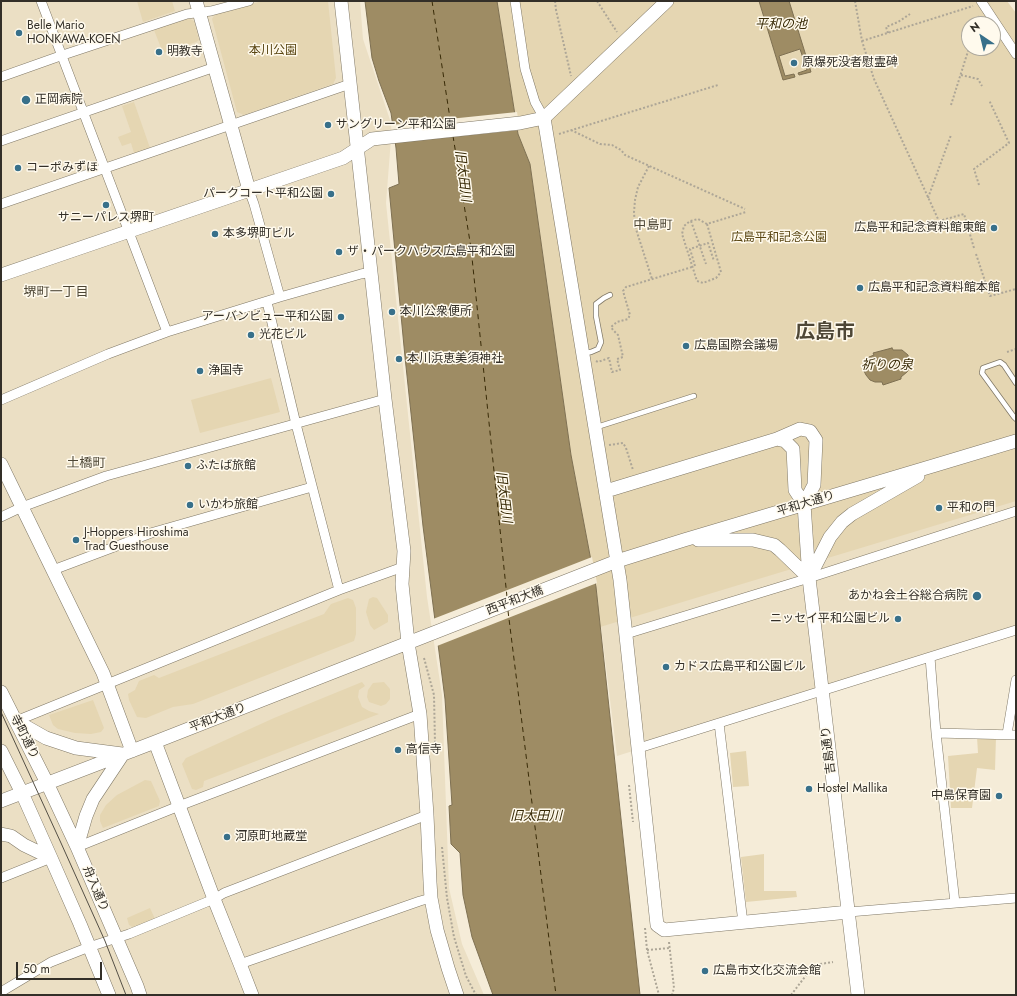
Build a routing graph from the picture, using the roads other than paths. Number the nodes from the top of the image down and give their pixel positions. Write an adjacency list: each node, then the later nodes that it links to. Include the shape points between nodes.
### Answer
1 (41, 1): 9 (street)
2 (249, 1): 7 (street, via 211,11)
3 (341, 1): 12 (street)
4 (515, 1): 14 (street, via 525,69 535,102)
5 (667, 1): 14 (street)
6 (982, 2): 8 (street)
7 (198, 7): 9 (street, via 187,14); 10 (street)
8 (1016, 54)
9 (62, 55): 11 (street); 13 (street)
10 (215, 67): 13 (street); 15 (street)
11 (1, 77)
12 (350, 84): 15 (street); 17 (street)
13 (84, 112): 16 (street); 18 (street)
14 (544, 118): 17 (street, via 520,123 372,139); 28 (street)
15 (231, 126): 18 (street); 19 (street)
16 (1, 141)
17 (357, 149): 19 (street, via 343,158); 22 (street)
18 (105, 167): 20 (street); 21 (street)
19 (249, 190): 21 (street); 25 (street)
20 (1, 204)
21 (129, 232): 23 (street); 27 (street)
22 (371, 272): 25 (street); 31 (street)
23 (1, 275)
24 (610, 295): 28 (lane, via 596,304 601,342 598,349)
25 (280, 298): 26 (street)
26 (267, 302): 27 (street); 34 (street)
27 (167, 332): 32 (street, via 108,354)
28 (583, 353): 35 (street)
29 (1016, 383): 33 (lane, via 1000,362 984,368 982,373)
30 (694, 396): 35 (lane)
31 (385, 399): 34 (street); 48 (street, via 404,551)
32 (1, 400)
33 (1016, 419)
34 (296, 424): 40 (street); 43 (street, via 106,476)
35 (595, 427): 41 (street)
36 (777, 439): 41 (street); 42 (street, via 785,441 793,449 795,490); 42 (street, via 800,429 810,431 816,440 814,485)
37 (1016, 441): 39 (street, 平和大通り)
38 (1, 464): 43 (street)
39 (936, 465): 42 (street, 平和大通り); 51 (street, via 842,522 830,537)
40 (312, 487): 50 (street, via 154,532); 52 (street)
41 (606, 492): 47 (street)
42 (804, 504): 46 (street, 平和大通り); 51 (street, 吉島通り)
43 (22, 507): 45 (street); 50 (street)
44 (1016, 514): 51 (street)
45 (1, 517)
46 (684, 540): 47 (street, 平和大通り); 51 (street, via 753,540 774,545)
47 (617, 561): 49 (street, 平和大通り); 55 (street)
48 (403, 566): 52 (street); 56 (street, via 402,584)
49 (596, 569): 54 (street, 西平和大橋)
50 (53, 570): 59 (street)
51 (809, 578): 55 (street); 60 (street, 吉島通り)
52 (339, 590): 59 (street)
53 (1016, 630): 57 (street)
54 (433, 633): 56 (street, 平和大通り)
55 (626, 634): 68 (street)
56 (408, 643): 62 (street); 67 (street, 平和大通り)
57 (930, 657): 60 (street); 65 (street)
58 (1016, 680): 66 (street)
59 (107, 684): 63 (street); 70 (street)
60 (823, 691): 64 (street); 84 (street, 吉島通り)
61 (1, 692): 63 (street, 寺町通り)
62 (420, 714): 74 (street); 75 (street)
63 (16, 721): 70 (street, via 46,738 76,748); 71 (street, 寺町通り)
64 (719, 723): 68 (street); 85 (street)
65 (936, 733): 66 (street); 83 (street)
66 (1012, 734)
67 (155, 742): 70 (street, 平和大通り); 74 (street)
68 (639, 748): 85 (street, via 657,925 664,930)
69 (1, 751): 72 (street)
70 (128, 752): 71 (street, 平和大通り); 77 (street, via 93,799)
71 (48, 783): 72 (street, 平和大通り); 77 (street, 舟入通り)
72 (22, 793): 73 (street, 平和大通り); 78 (street)
73 (1, 801)
74 (179, 806): 77 (street); 82 (street)
75 (427, 815): 80 (street); 82 (street)
76 (1, 834): 78 (street, via 10,836)
77 (77, 847): 86 (street, 舟入通り)
78 (51, 858): 79 (street); 87 (street)
79 (1, 878)
80 (431, 898): 88 (street); 93 (street, via 437,930)
81 (1016, 898): 83 (street)
82 (214, 899): 86 (street); 88 (street)
83 (955, 903): 84 (street)
84 (848, 912): 85 (street); 94 (street, 吉島通り)
85 (743, 923)
86 (116, 938): 87 (street); 91 (street, 舟入通り)
87 (89, 947): 89 (street, via 51,962); 90 (street)
88 (240, 964): 92 (street)
89 (1, 992)
90 (109, 995)
91 (140, 995)
92 (252, 995)
93 (458, 995)
94 (858, 995)

